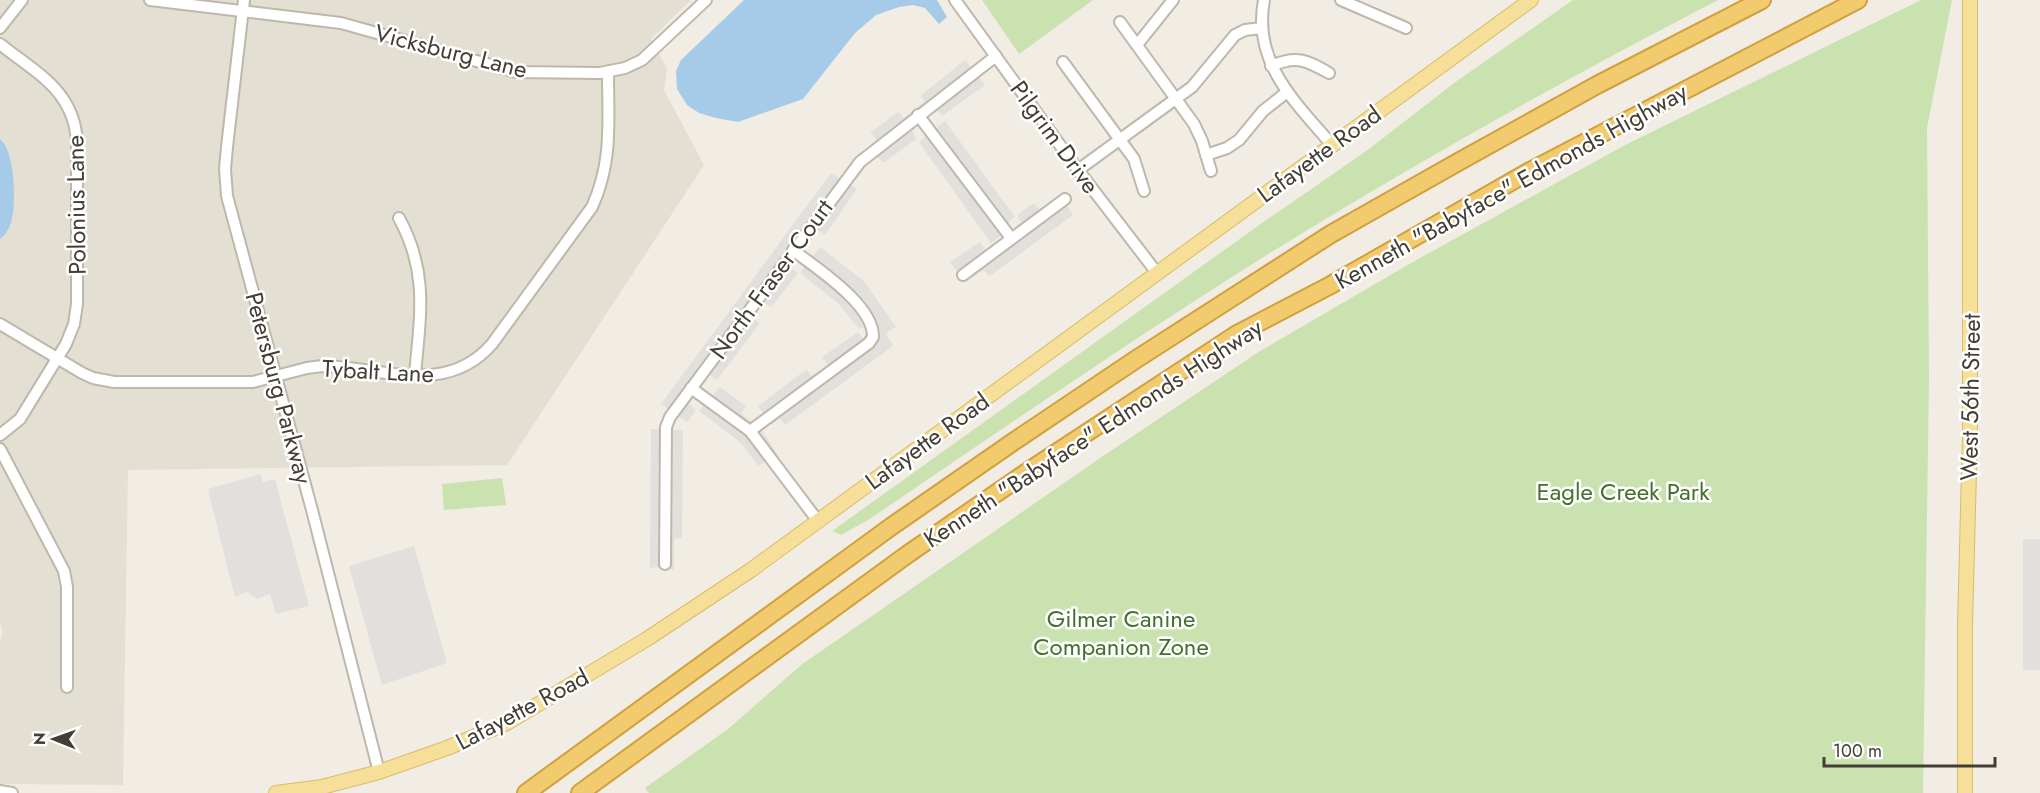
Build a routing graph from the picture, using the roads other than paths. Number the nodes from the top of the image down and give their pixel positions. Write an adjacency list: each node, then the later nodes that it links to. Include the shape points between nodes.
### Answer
1 (22, 0): 14 (street)
2 (150, 0): 12 (street, Vicksburg Lane)
3 (706, 0): 22 (street, Vicksburg Lane, via 642,60)
4 (955, 0): 19 (street, Pilgrim Drive)
5 (1173, 0): 18 (street)
6 (1264, 0): 15 (street)
7 (1341, 0): 16 (street)
8 (1531, 0): 28 (main road, Lafayette Road)
9 (1762, 0): 54 (highway, Kenneth "Babyface" Edmonds Highway, via 1460,160 1331,234 966,474)
10 (1858, 0): 55 (highway, Kenneth "Babyface" Edmonds Highway, via 1530,171 1238,334 908,554)
11 (1970, 0): 56 (main road, West 56th Street)
12 (244, 5): 22 (street, Vicksburg Lane, via 353,26 516,72); 42 (street, Petersburg Parkway, via 227,147 226,191)
13 (1120, 22): 18 (street)
14 (0, 28)
15 (1262, 28): 21 (street); 25 (street, via 1236,35 1192,87)
16 (1406, 28)
17 (0, 44): 40 (street, Polonius Lane, via 59,91 76,131 77,304 71,332)
18 (1137, 45): 25 (street)
19 (996, 56): 26 (street, North Fraser Court); 30 (street, Pilgrim Drive)
20 (1063, 62): 27 (street)
21 (1271, 66): 23 (street, via 1297,59); 24 (street)
22 (608, 73): 41 (street, Tybalt Lane, via 608,155 603,182 589,212 481,356 453,372)
23 (1329, 73)
24 (1287, 92): 28 (street); 29 (street, via 1263,111 1239,140)
25 (1176, 99): 27 (street); 29 (street, via 1199,132)
26 (918, 115): 35 (street); 36 (street, North Fraser Court, via 860,162)
27 (1120, 139): 30 (street); 32 (street, via 1136,164)
28 (1332, 145): 37 (main road, Lafayette Road)
29 (1206, 155): 31 (street)
30 (1078, 170): 37 (street, Pilgrim Drive)
31 (1210, 171)
32 (1144, 191)
33 (1065, 199): 35 (street)
34 (399, 219): 41 (street, via 411,243 421,280)
35 (1011, 238): 38 (street)
36 (793, 250): 43 (street, North Fraser Court); 44 (street, via 849,293 872,325 873,335 868,343)
37 (1157, 273): 47 (main road, Lafayette Road)
38 (963, 275)
39 (0, 324): 40 (street, Tybalt Lane)
40 (57, 358): 42 (street, Tybalt Lane, via 89,377 114,382 246,382); 45 (street, Polonius Lane, via 20,419)
41 (415, 375): 42 (street, Tybalt Lane, via 322,366)
42 (275, 376): 50 (street, Petersburg Parkway)
43 (691, 388): 44 (street); 48 (street, North Fraser Court, via 666,427)
44 (750, 431): 47 (street)
45 (0, 435)
46 (0, 449): 49 (street, via 64,571)
47 (818, 521): 50 (main road, Lafayette Road, via 647,639 507,723)
48 (665, 564)
49 (67, 687)
50 (380, 772): 53 (main road, Lafayette Road, via 321,787)
51 (0, 791): 52 (street)
52 (12, 793)
53 (276, 793)
54 (526, 793)
55 (580, 793)
56 (1965, 793)

